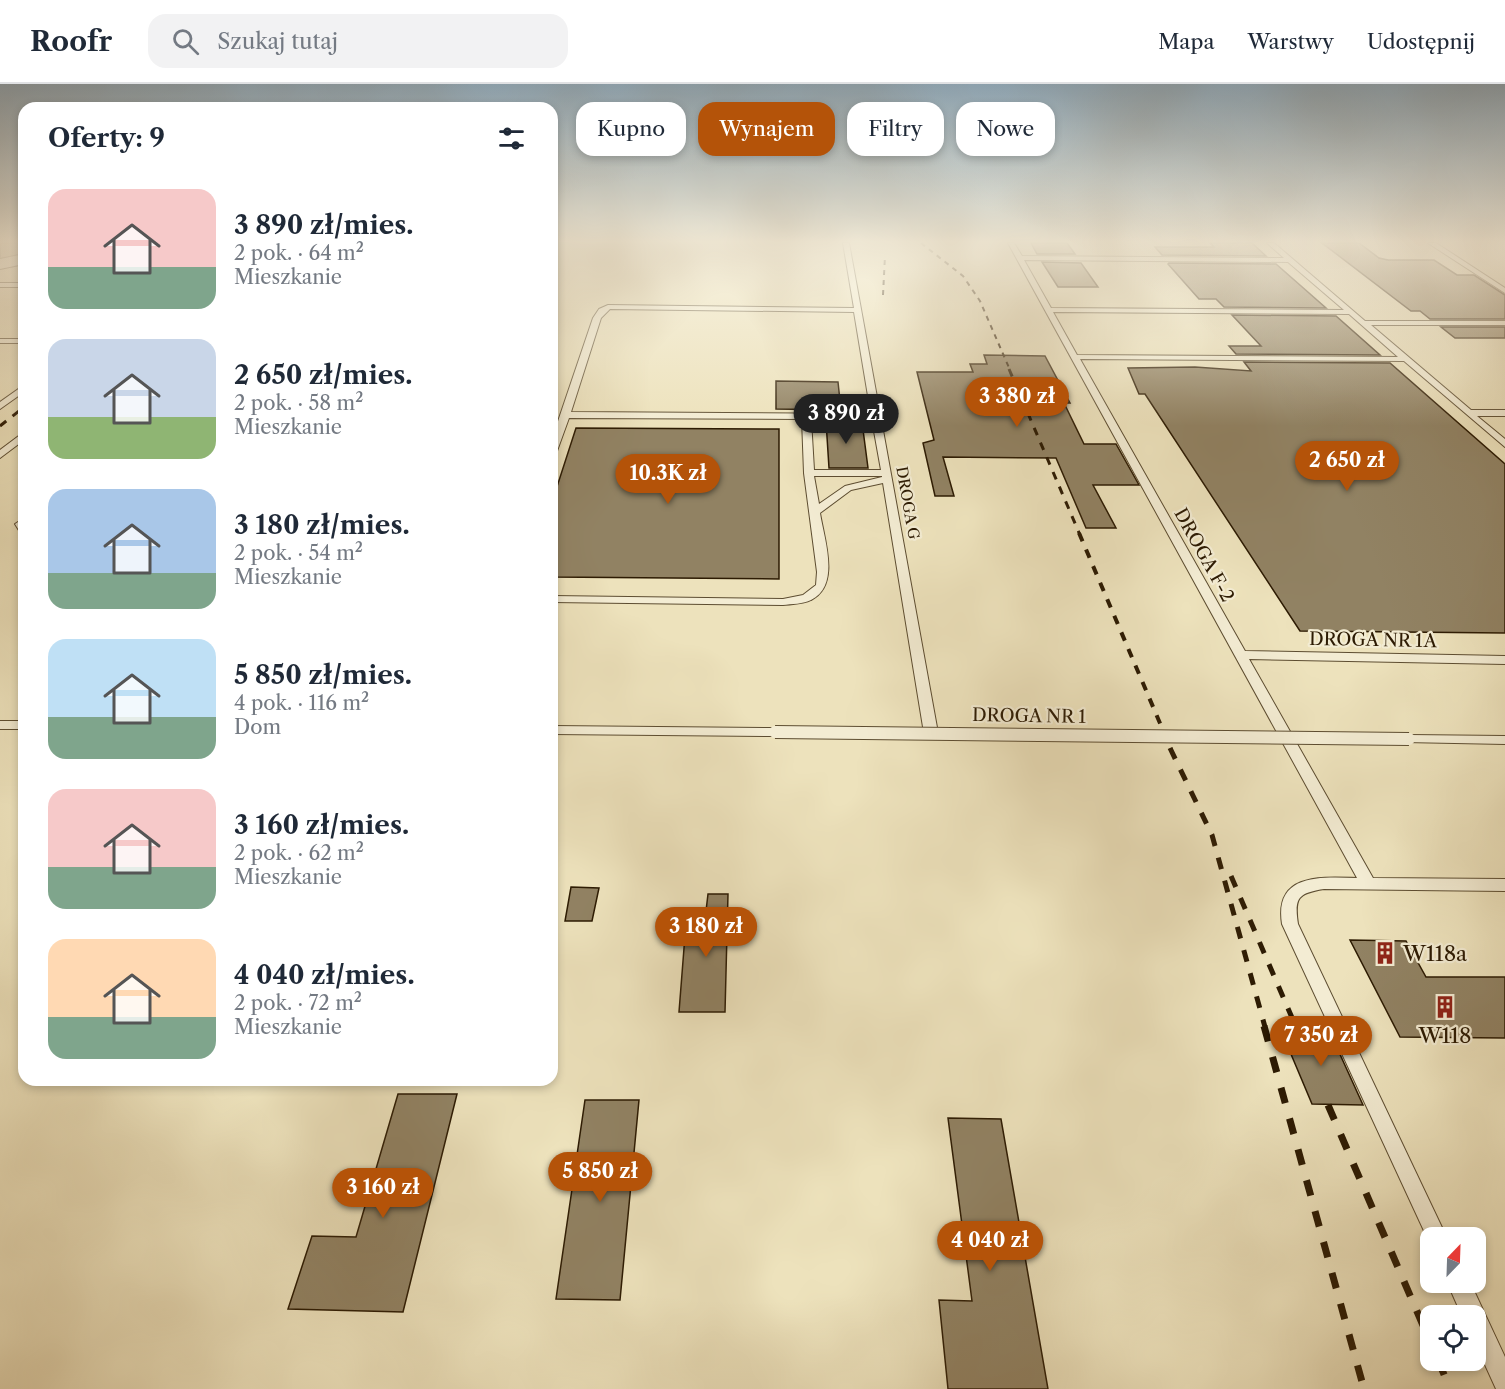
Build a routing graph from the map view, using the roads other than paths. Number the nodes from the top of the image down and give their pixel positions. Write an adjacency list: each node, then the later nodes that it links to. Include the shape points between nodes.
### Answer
1 (856, 304): 4 (lane, DROGA G)
2 (1045, 304): 5 (lane, DROGA F-2)
3 (1341, 304): 6 (lane)
4 (857, 310): 17 (lane, via 608,307 597,318); 19 (lane, DROGA G)
5 (1049, 310): 6 (lane); 11 (lane, DROGA F-2)
6 (1351, 312): 7 (lane)
7 (1363, 323): 8 (lane); 12 (lane)
8 (1505, 323)
9 (18, 340): 10 (lane)
10 (0, 341)
11 (1075, 357): 12 (lane); 28 (lane, DROGA F-2)
12 (1406, 359): 15 (lane)
13 (18, 392): 14 (lane)
14 (0, 406)
15 (1469, 413): 16 (lane); 22 (lane)
16 (1505, 413)
17 (566, 415): 18 (lane); 20 (lane)
18 (806, 417): 19 (lane); 24 (lane)
19 (876, 417): 25 (lane, DROGA G)
20 (558, 436)
21 (18, 440): 23 (lane)
22 (1505, 444)
23 (0, 454)
24 (809, 472): 25 (lane); 26 (lane)
25 (886, 476): 26 (lane, via 848,488); 33 (lane, DROGA G)
26 (814, 512): 27 (lane, via 823,572 821,586 807,598 783,602)
27 (558, 599)
28 (1241, 656): 29 (lane, DROGA NR 1A); 35 (lane, DROGA F-2)
29 (1505, 660)
30 (0, 724): 31 (lane)
31 (18, 725)
32 (558, 730): 33 (lane, DROGA NR 1, bridge)
33 (931, 733): 34 (lane, DROGA NR 1, bridge)
34 (1505, 740)
35 (1368, 883): 36 (lane); 37 (lane, via 1302,886 1292,894 1286,909)
36 (1505, 885)
37 (1432, 1227)
38 (1486, 1341): 39 (lane)
39 (1505, 1382)

